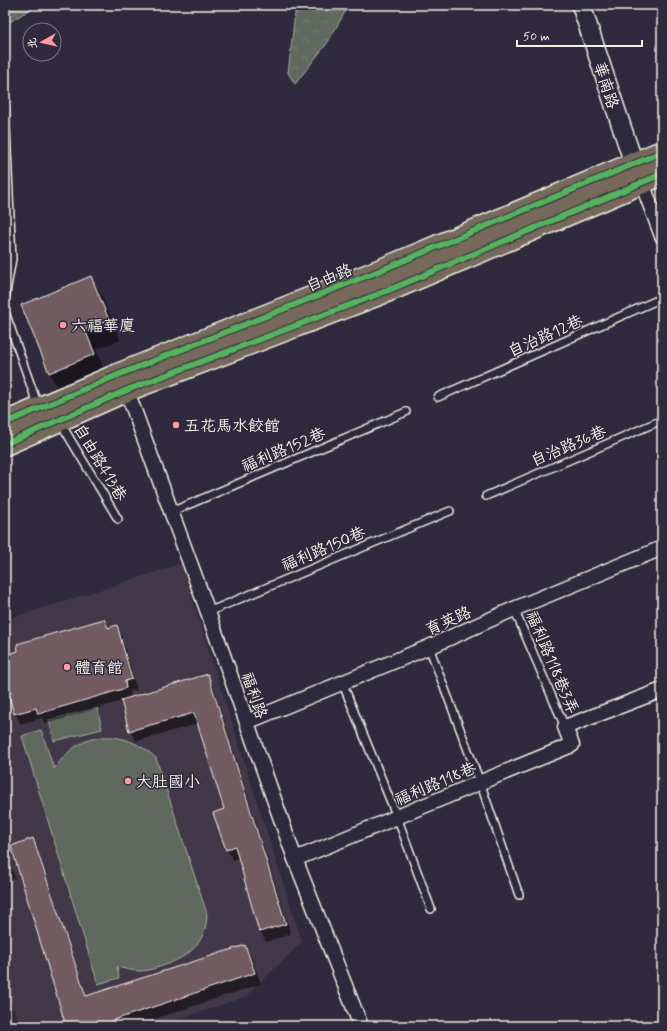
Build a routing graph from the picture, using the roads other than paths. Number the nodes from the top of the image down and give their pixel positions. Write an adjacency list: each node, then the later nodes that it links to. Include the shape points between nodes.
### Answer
1 (581, 5): 4 (street, 華南路)
2 (5, 106): 8 (lane, via 12,259)
3 (662, 152): 4 (main road, 自由路)
4 (638, 173): 5 (main road, 自由路); 6 (street); 10 (main road, 自由路, via 389,290)
5 (662, 174)
6 (662, 236)
7 (662, 298): 11 (lane, 自治路12巷)
8 (5, 299)
9 (5, 312): 12 (lane)
10 (123, 382): 12 (main road, 自由路); 14 (main road, 自由路); 20 (street, 福利路)
11 (438, 397)
12 (38, 408): 16 (main road, 自由路)
13 (406, 412): 20 (lane, 福利路152巷)
14 (59, 420): 17 (main road, 自由路); 21 (lane, 自由路413巷)
15 (662, 420): 18 (lane, 自治路36巷)
16 (5, 423)
17 (5, 444)
18 (486, 496)
19 (450, 511): 24 (lane, 福利路150巷)
20 (171, 512): 24 (street, 福利路)
21 (118, 519)
22 (662, 548): 23 (street, 育英路)
23 (514, 609): 25 (street, 育英路); 29 (lane, 福利路118巷3弄)
24 (208, 612): 28 (street, 福利路)
25 (429, 647): 26 (street, 育英路); 30 (lane)
26 (342, 682): 28 (street, 育英路); 31 (lane)
27 (662, 690): 29 (street)
28 (247, 722): 32 (street, 福利路)
29 (565, 727): 30 (street, 福利路118巷, via 572,745)
30 (480, 782): 31 (street, 福利路118巷); 33 (lane)
31 (397, 818): 32 (street, 福利路118巷); 34 (lane)
32 (295, 859): 35 (street, 福利路)
33 (519, 895)
34 (431, 910)
35 (360, 1026)

